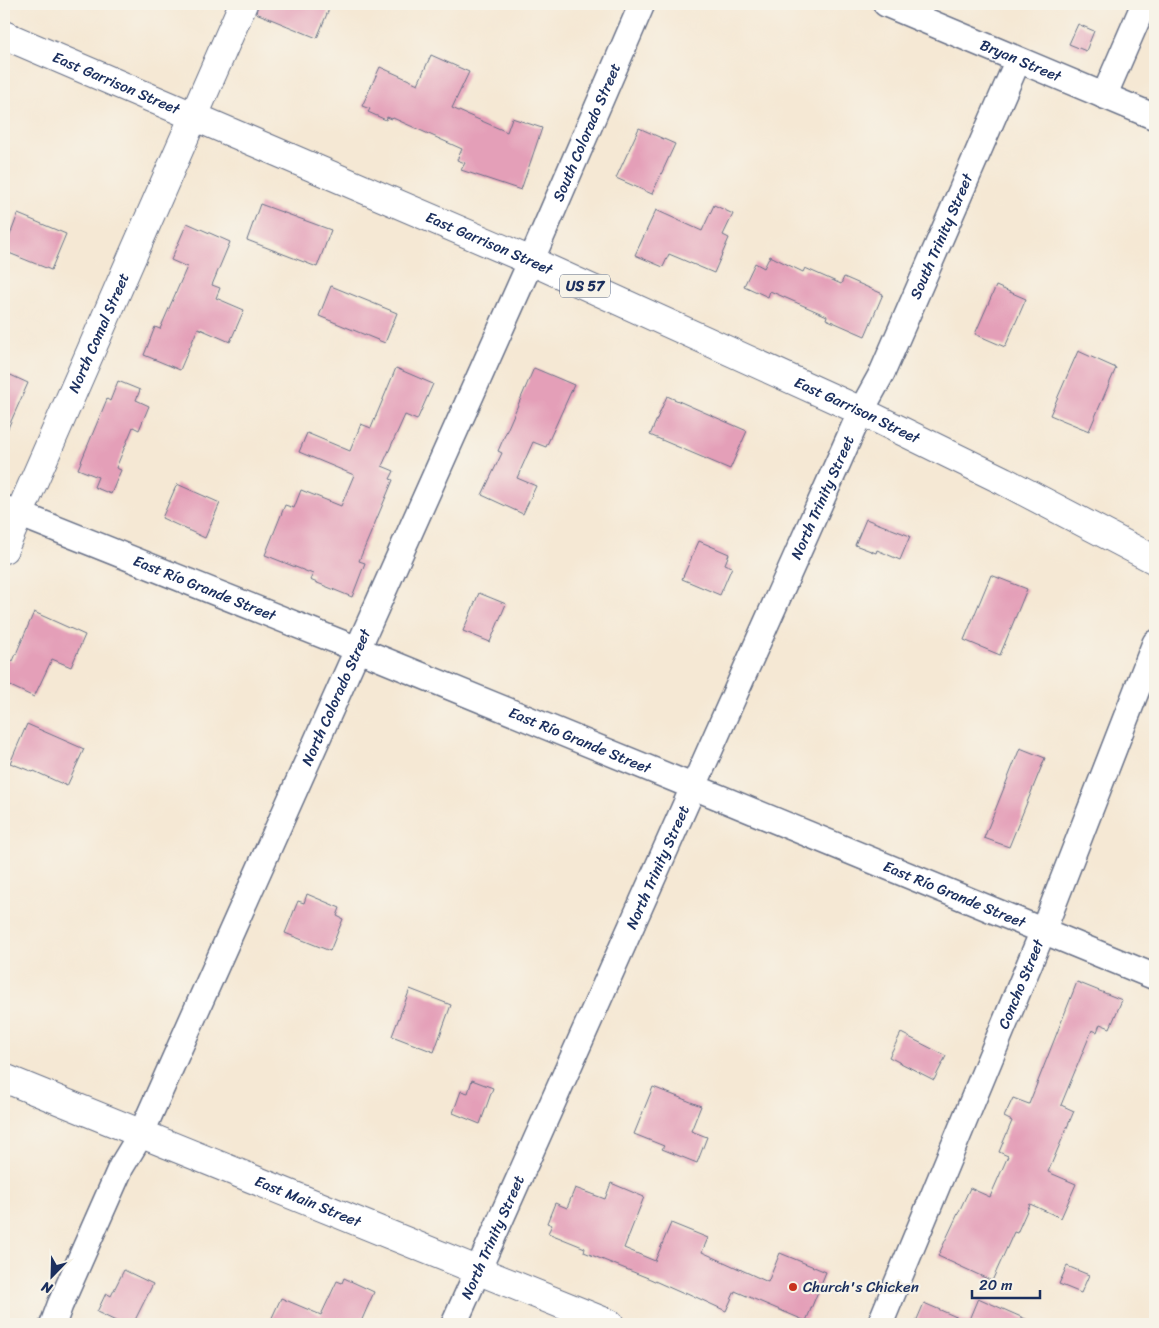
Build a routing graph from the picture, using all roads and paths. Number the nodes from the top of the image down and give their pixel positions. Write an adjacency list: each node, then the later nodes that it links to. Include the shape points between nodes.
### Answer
1 (243, 4): 8 (main road, North Comal Street)
2 (642, 4): 10 (street, South Colorado Street)
3 (886, 4): 6 (street, Bryan Street)
4 (1144, 4): 7 (street)
5 (4, 35): 8 (main road, East Garrison Street / US 57)
6 (1018, 60): 7 (street, Bryan Street); 11 (street, South Trinity Street, via 882,373)
7 (1104, 96): 9 (street, Bryan Street)
8 (194, 116): 10 (main road, East Garrison Street / US 57); 12 (main road, North Comal Street)
9 (1155, 117)
10 (531, 262): 11 (main road, East Garrison Street / US 57); 16 (street, North Colorado Street)
11 (861, 411): 14 (main road, East Garrison Street / US 57); 17 (street, North Trinity Street)
12 (11, 511): 13 (main road, North Comal Street); 16 (street, East Río Grande Street)
13 (4, 549)
14 (1155, 560)
15 (1155, 643): 18 (street, Concho Street)
16 (357, 649): 17 (street, East Río Grande Street); 21 (street, North Colorado Street)
17 (694, 787): 18 (street, East Río Grande Street); 22 (street, North Trinity Street)
18 (1043, 931): 19 (street, East Río Grande Street); 26 (street, Concho Street)
19 (1155, 977)
20 (4, 1078): 21 (main road, East Main Street)
21 (141, 1134): 22 (main road, East Main Street); 23 (street, North Colorado Street, via 121,1166)
22 (478, 1271): 24 (street, North Trinity Street); 25 (main road, East Main Street)
23 (53, 1324)
24 (454, 1324)
25 (610, 1324)
26 (880, 1324)

